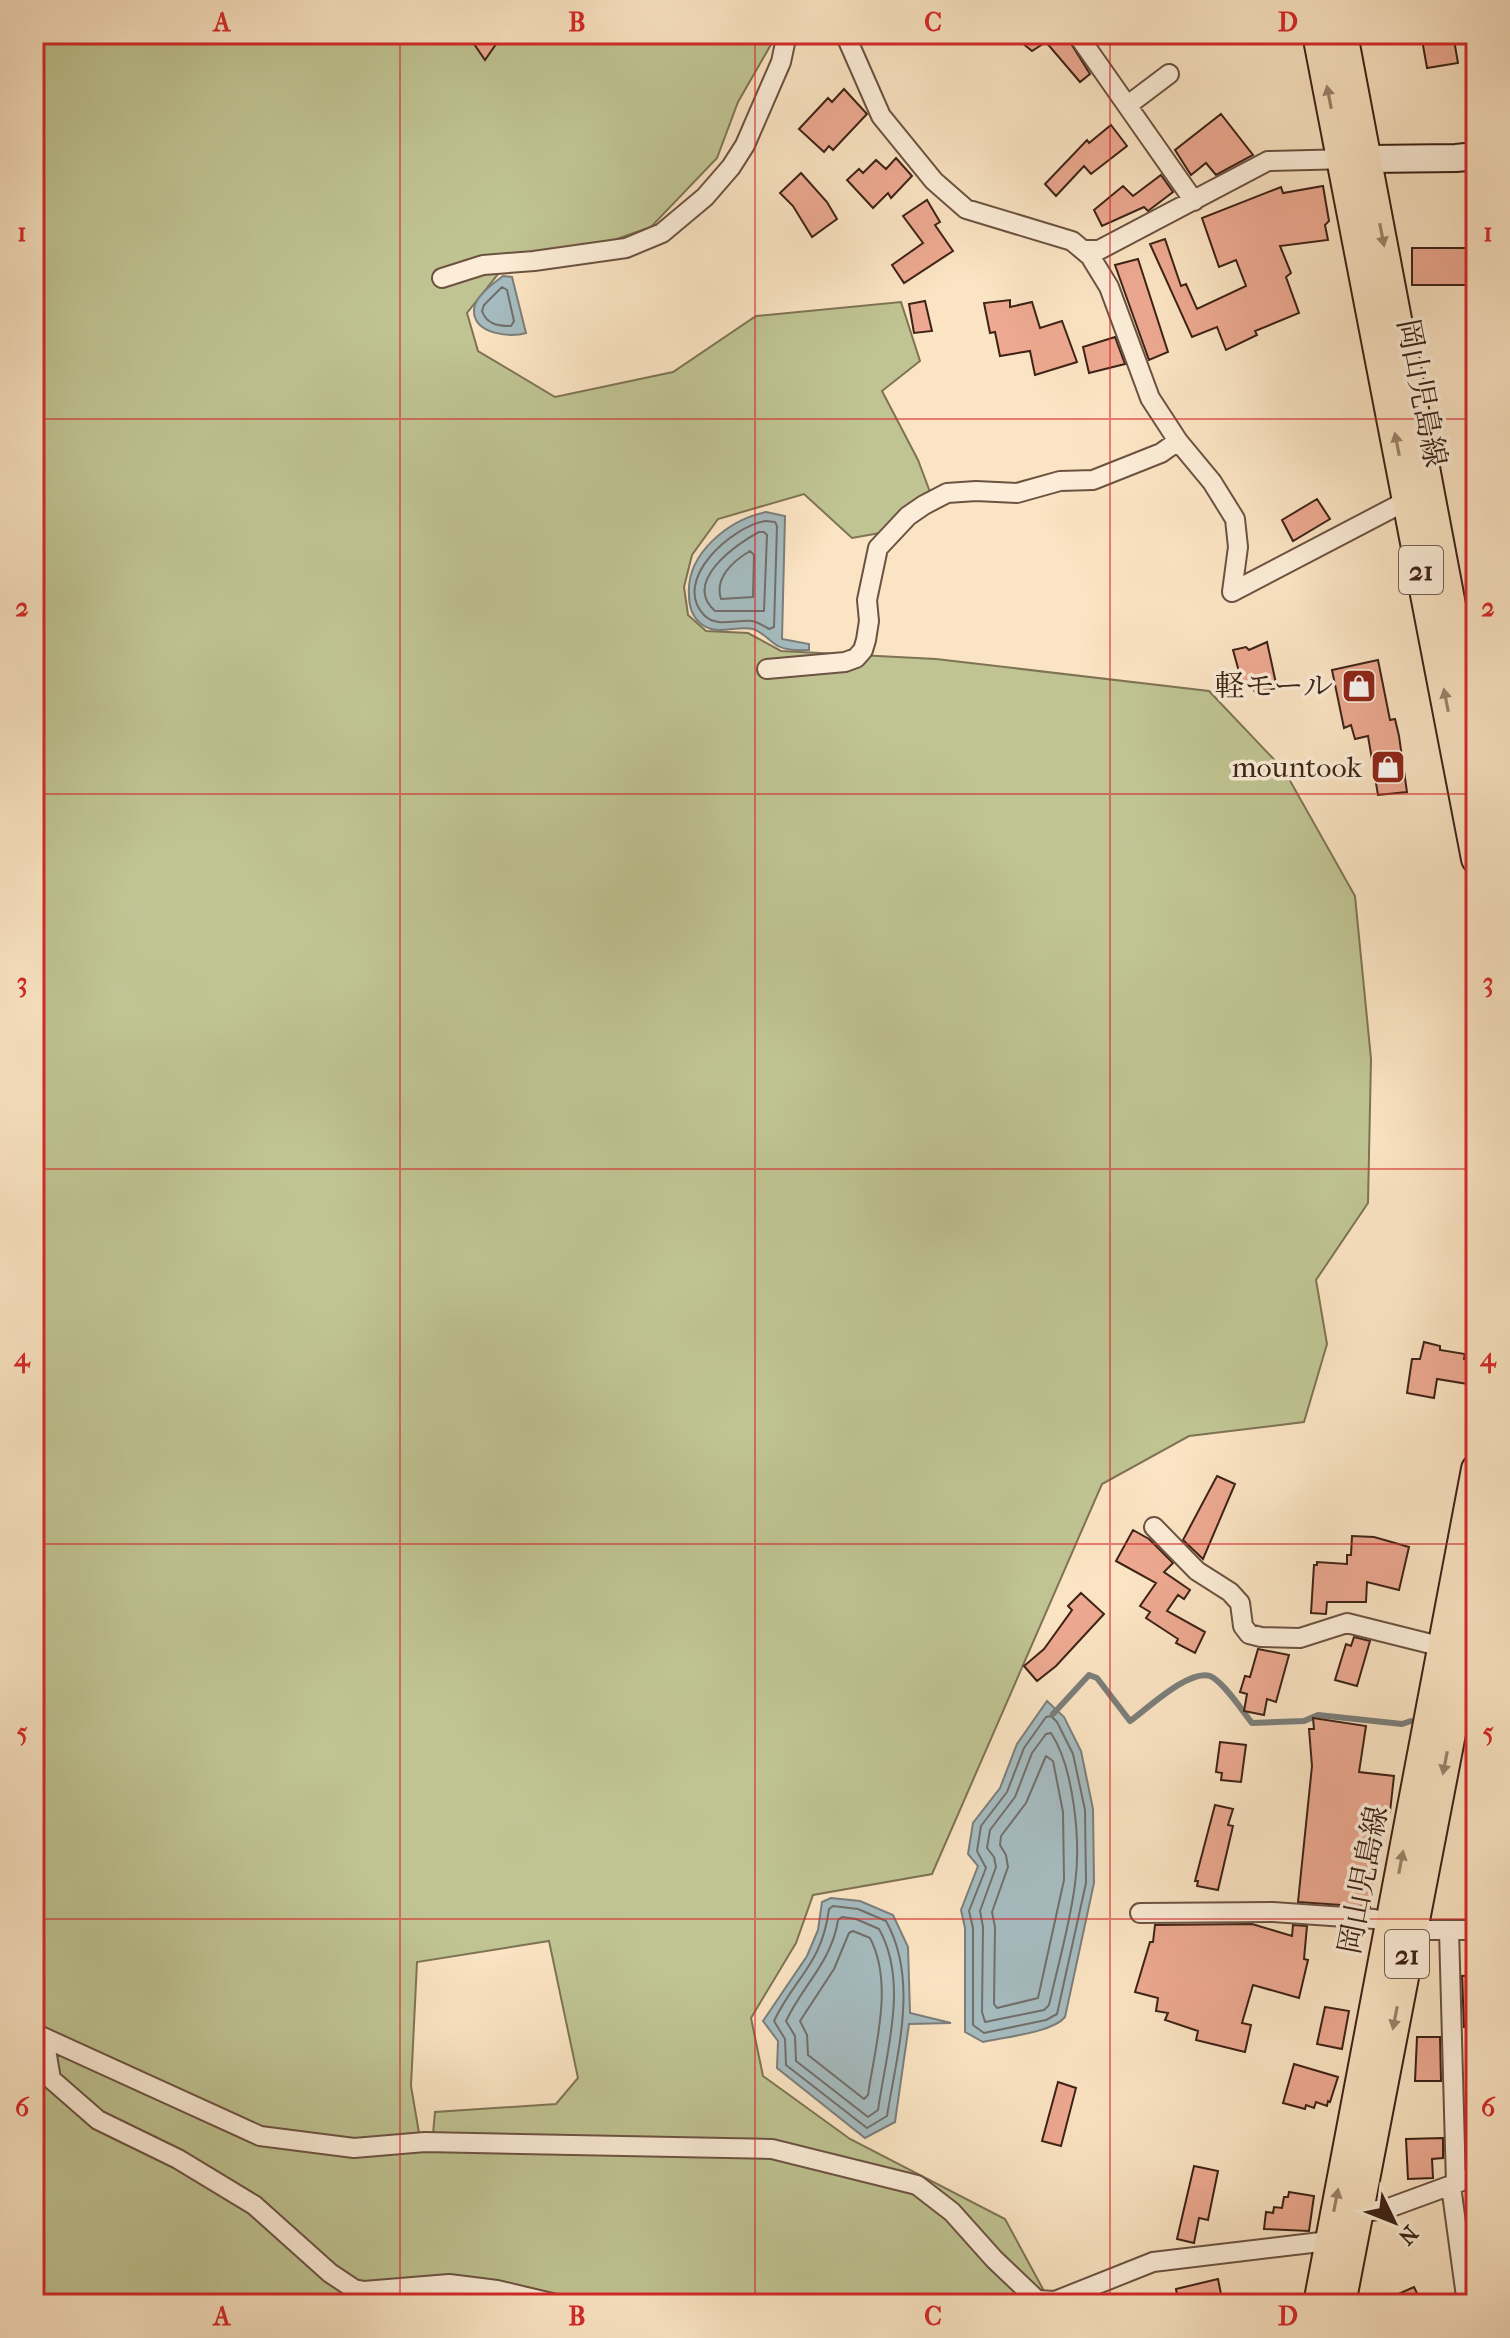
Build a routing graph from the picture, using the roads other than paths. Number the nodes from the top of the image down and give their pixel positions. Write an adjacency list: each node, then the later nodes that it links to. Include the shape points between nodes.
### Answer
1 (787, 34): 12 (street, via 781,62 738,156 705,197 662,233 626,248 483,265)
2 (845, 34): 11 (street, via 881,116 934,181 966,209)
3 (1077, 34): 7 (street)
4 (1317, 34): 9 (main road, 岡山児島線 / 21, one-way to 4)
5 (1343, 34): 9 (main road, 岡山児島線 / 21)
6 (1169, 74): 7 (street)
7 (1128, 105): 10 (street)
8 (1476, 156): 9 (street)
9 (1354, 159): 10 (street, via 1268,161); 14 (main road, 岡山児島線 / 21, one-way to 9); 15 (main road, 岡山児島線 / 21, one-way to 15)
10 (1194, 201): 11 (street, via 1099,250)
11 (1086, 250): 13 (street, via 1109,287 1150,398)
12 (442, 278)
13 (1178, 441): 14 (street, via 1235,519 1238,547 1232,592); 16 (street, via 1093,480 1060,481 1017,493 947,493 924,505 878,548 867,600 866,640 856,658)
14 (1408, 500): 15 (main road, 岡山児島線 / 21)
15 (1426, 534): 17 (main road, 岡山児島線 / 21); 18 (main road, 岡山児島線 / 21, one-way to 15)
16 (767, 669)
17 (1476, 737)
18 (1476, 859)
19 (1476, 1469): 21 (main road, 岡山児島線 / 21)
20 (1154, 1527): 23 (street, via 1197,1571 1240,1603 1249,1634 1300,1638 1347,1623)
21 (1469, 1535): 23 (main road, 岡山児島線 / 21)
22 (1476, 1604): 23 (main road, 岡山児島線 / 21)
23 (1454, 1650): 24 (main road, 岡山児島線 / 21)
24 (1453, 1715): 26 (main road, 岡山児島線 / 21)
25 (1140, 1913): 26 (street, via 1273,1912)
26 (1401, 1924): 27 (street); 32 (main road, 岡山児島線 / 21, one-way to 32); 33 (main road, 岡山児島線 / 21, one-way to 26)
27 (1449, 1930): 28 (street); 31 (street)
28 (1476, 1930)
29 (39, 2036): 33 (street, via 260,2136 354,2148 425,2142 772,2149 917,2185 952,2212 1037,2300 1055,2301 1153,2262); 34 (street, via 51,2079 98,2120 178,2159 254,2205 354,2289 449,2284)
30 (1476, 2176): 31 (street)
31 (1454, 2185): 32 (street, via 1386,2209); 37 (street)
32 (1358, 2208): 33 (main road, 岡山児島線 / 21)
33 (1340, 2239): 35 (main road, 岡山児島線 / 21); 36 (main road, 岡山児島線 / 21)
34 (556, 2304)
35 (1318, 2304)
36 (1341, 2304)
37 (1467, 2304)

